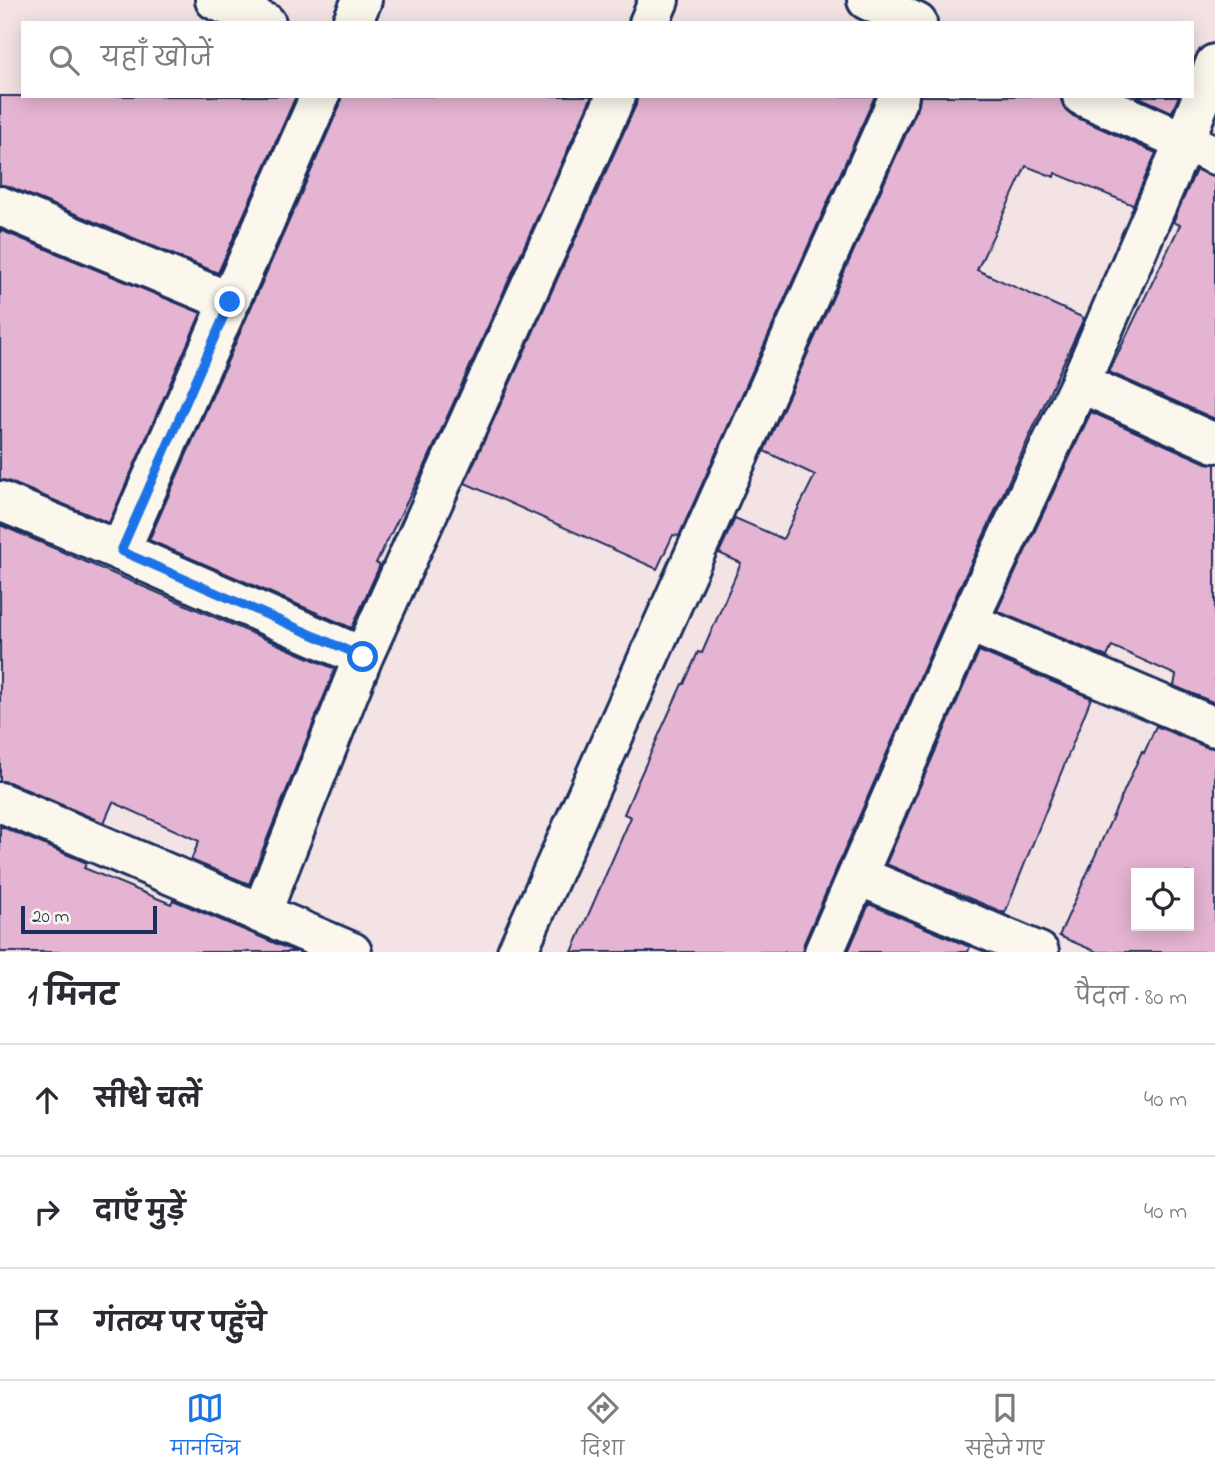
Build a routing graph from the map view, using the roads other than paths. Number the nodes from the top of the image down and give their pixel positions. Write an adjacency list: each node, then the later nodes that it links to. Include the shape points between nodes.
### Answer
1 (215, 0): 5 (street)
2 (362, 0): 6 (street)
3 (659, 0): 7 (street)
4 (867, 0): 8 (street)
5 (262, 21)
6 (353, 21)
7 (650, 21)
8 (913, 21)
9 (1215, 64): 14 (street)
10 (319, 98): 16 (street)
11 (615, 98): 22 (street)
12 (898, 98): 28 (street)
13 (1086, 98): 14 (street)
14 (1199, 149): 17 (street)
15 (0, 206): 16 (street)
16 (230, 302): 20 (street)
17 (1080, 383): 18 (street); 21 (street)
18 (1215, 443)
19 (0, 501): 20 (street)
20 (121, 551): 22 (street)
21 (968, 622): 23 (street); 25 (street)
22 (363, 657): 26 (street)
23 (1215, 727)
24 (0, 802): 26 (street)
25 (859, 876): 29 (street); 30 (street)
26 (261, 915): 27 (street)
27 (352, 952)
28 (517, 952)
29 (824, 952)
30 (1039, 952)

